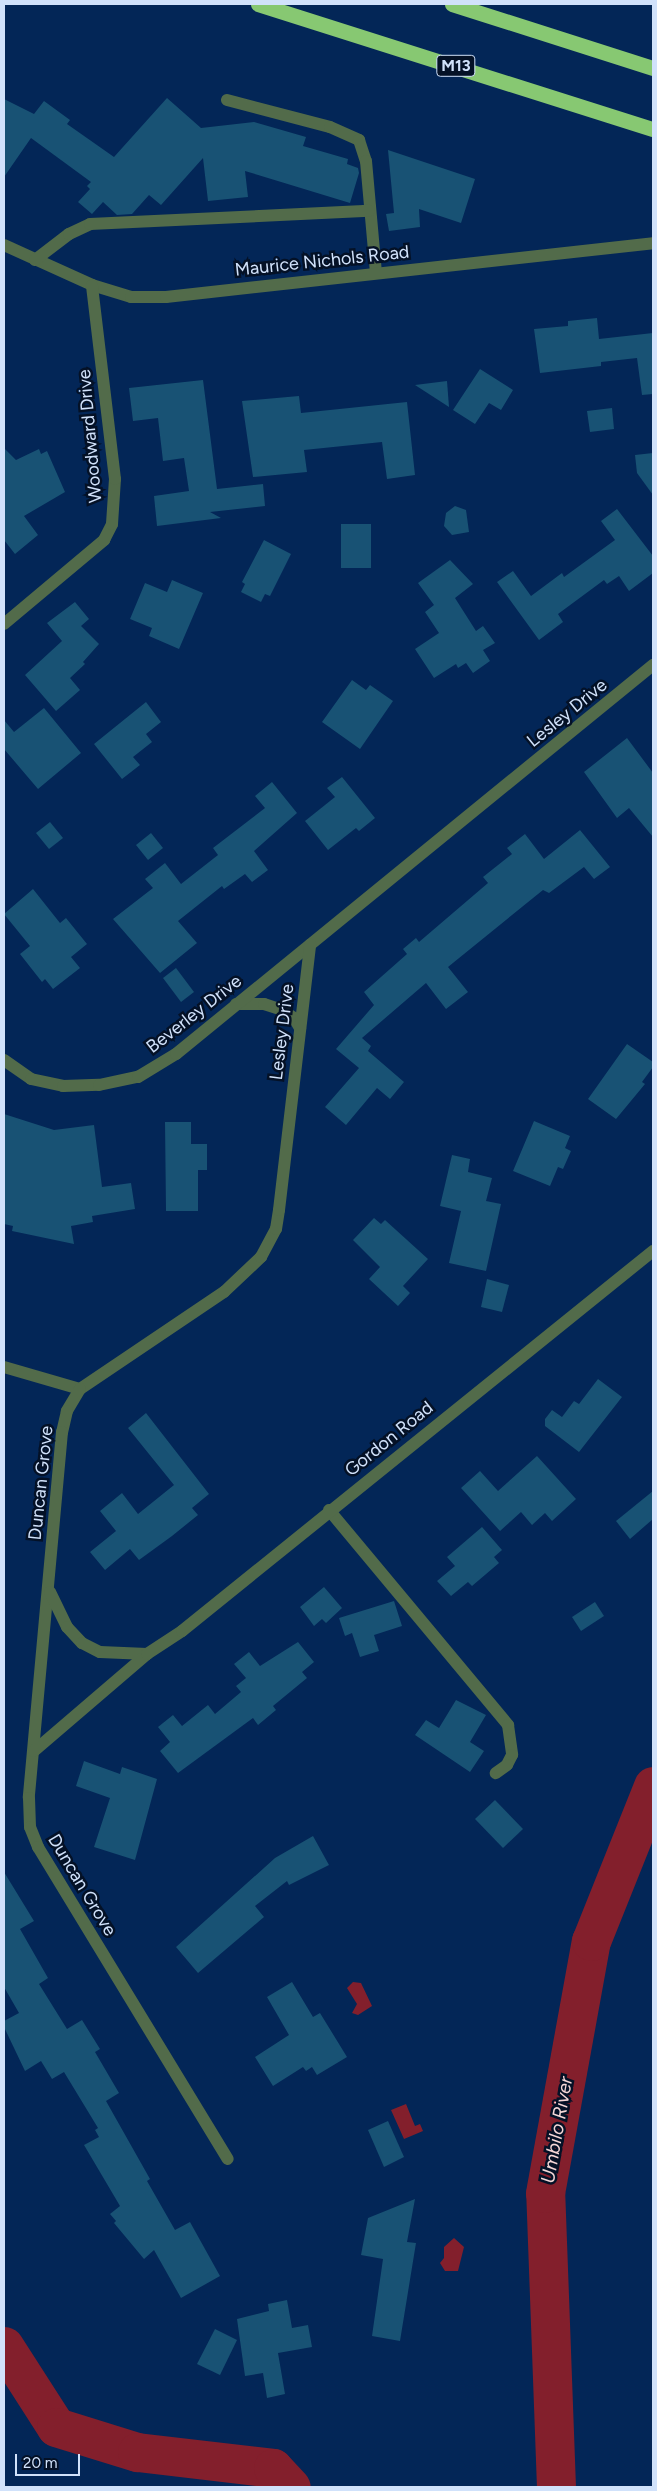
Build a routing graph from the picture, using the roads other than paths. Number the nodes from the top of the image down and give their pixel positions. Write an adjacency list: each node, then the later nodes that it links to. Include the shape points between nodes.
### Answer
1 (258, 4): 5 (highway, M13)
2 (452, 4): 3 (highway)
3 (653, 68)
4 (227, 100): 6 (street, via 330,127 359,140 366,161)
5 (653, 129)
6 (369, 211): 9 (street, via 90,224 69,234); 10 (street)
7 (653, 244): 10 (street, Maurice Nichols Road)
8 (4, 245): 9 (street, Maurice Nichols Road)
9 (35, 260): 11 (street, Maurice Nichols Road)
10 (376, 272): 11 (street, Maurice Nichols Road, via 166,297 131,297)
11 (92, 285): 12 (street, Woodward Drive, via 115,479 112,524 104,540)
12 (4, 624)
13 (653, 665): 14 (street, Lesley Drive)
14 (310, 944): 15 (street, Beverley Drive); 16 (street, Lesley Drive)
15 (236, 1004): 16 (street, via 264,1004 282,1010); 17 (street, Beverley Drive, via 176,1054 138,1077 99,1085 63,1086 31,1079)
16 (300, 1028): 20 (street, Lesley Drive, via 276,1229 261,1257 224,1292)
17 (4, 1060)
18 (653, 1250): 21 (street, Gordon Road)
19 (4, 1367): 20 (street)
20 (80, 1389): 22 (street, Duncan Grove, via 67,1411 62,1432)
21 (329, 1510): 23 (street, Gordon Road, via 182,1630); 25 (street, via 508,1725 512,1755 508,1765)
22 (48, 1585): 23 (street, via 54,1605 67,1627 82,1643 100,1652); 24 (street, Duncan Grove)
23 (147, 1654): 24 (street, Gordon Road)
24 (34, 1751): 26 (street, Duncan Grove, via 30,1818 38,1846)
25 (496, 1773)
26 (228, 2158)

